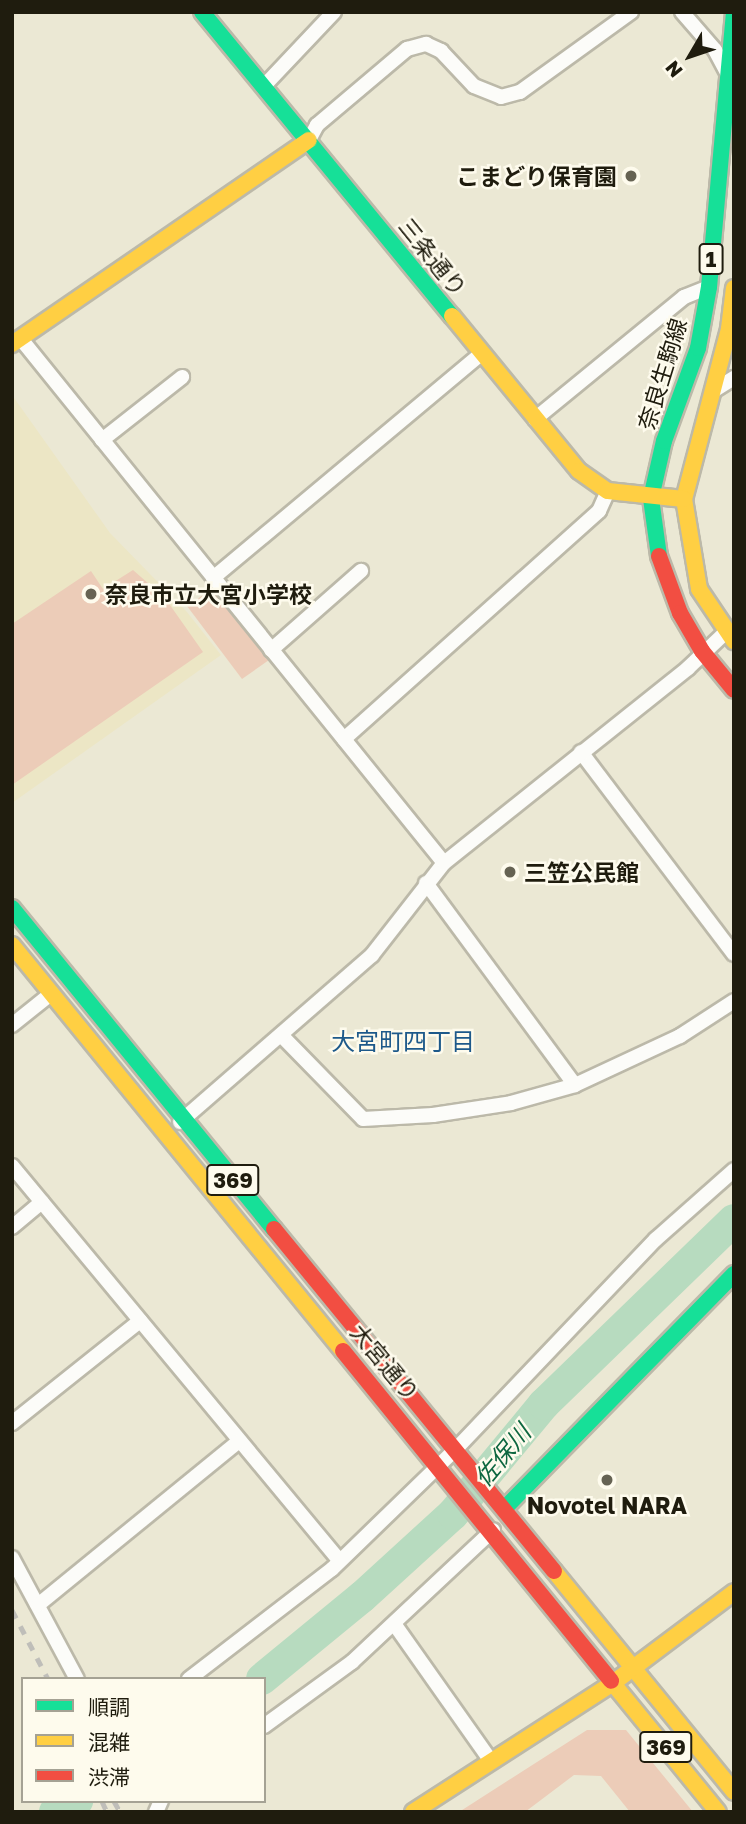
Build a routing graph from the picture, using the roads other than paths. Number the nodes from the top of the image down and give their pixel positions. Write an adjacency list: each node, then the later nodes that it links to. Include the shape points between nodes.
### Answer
1 (202, 12): 7 (main road, 三条通り)
2 (334, 12): 7 (street)
3 (631, 12): 8 (street, via 520,92 501,97 474,86 442,51 426,44 407,49 317,125)
4 (682, 12): 6 (street, via 715,50)
5 (734, 12): 6 (main road, 奈良生駒線 / 1)
6 (731, 79): 9 (main road, 奈良生駒線 / 1)
7 (264, 86): 8 (main road, 三条通り)
8 (309, 140): 11 (main road); 12 (main road, 三条通り)
9 (709, 288): 16 (street, via 684,297); 19 (main road, 奈良生駒線 / 1, via 698,348 664,441)
10 (734, 288): 15 (main road, 1, via 729,329)
11 (16, 342): 17 (street)
12 (482, 353): 16 (main road, 三条通り); 22 (street)
13 (182, 377): 17 (street)
14 (734, 378): 15 (street)
15 (709, 394): 20 (main road, 1)
16 (536, 419): 18 (main road, 三条通り, via 579,471)
17 (102, 440): 22 (street)
18 (608, 491): 19 (main road, 三条通り); 27 (street, via 599,511)
19 (651, 498): 20 (main road, 三条通り); 25 (main road, 1, via 661,567)
20 (684, 499): 23 (main road, 1, via 699,589)
21 (361, 571): 24 (street)
22 (213, 578): 24 (street)
23 (730, 636): 25 (street)
24 (271, 650): 27 (street)
25 (702, 651): 26 (main road, 1); 28 (street, via 688,668)
26 (734, 690)
27 (344, 739): 29 (street)
28 (582, 752): 29 (street); 33 (street)
29 (444, 863): 30 (street)
30 (426, 883): 37 (street, via 372,955); 38 (street)
31 (12, 908): 39 (main road, 大宮通り / 369)
32 (12, 945): 34 (main road, 大宮通り / 369)
33 (734, 954)
34 (52, 993): 36 (street); 40 (main road, 大宮通り / 369)
35 (734, 1001): 38 (street, via 680,1036)
36 (12, 1025)
37 (281, 1035): 38 (street, via 363,1119 511,1103); 39 (street)
38 (575, 1085)
39 (183, 1119): 40 (street); 49 (main road, 大宮通り / 369)
40 (166, 1133): 50 (main road, 大宮通り / 369)
41 (12, 1166): 43 (street)
42 (734, 1170): 49 (street, via 656,1239)
43 (42, 1202): 44 (street); 46 (street)
44 (12, 1227)
45 (734, 1274): 51 (main road)
46 (140, 1321): 47 (street); 48 (street)
47 (12, 1423)
48 (239, 1440): 54 (street); 56 (street)
49 (458, 1452): 50 (street); 51 (main road, 大宮通り / 369)
50 (442, 1467): 52 (main road, 大宮通り / 369); 54 (street)
51 (503, 1507): 58 (main road, 大宮通り / 369)
52 (489, 1526): 57 (street); 61 (main road, 大宮通り / 369)
53 (12, 1558): 56 (street)
54 (339, 1560): 60 (street)
55 (734, 1592): 58 (main road)
56 (38, 1605): 59 (street)
57 (395, 1625): 62 (street); 63 (street)
58 (635, 1667): 61 (main road); 64 (main road, 大宮通り / 369)
59 (76, 1677)
60 (191, 1677)
61 (613, 1683): 63 (main road); 66 (main road, 大宮通り / 369)
62 (266, 1724)
63 (491, 1761): 65 (main road)
64 (734, 1792)
65 (412, 1812)
66 (718, 1812)

